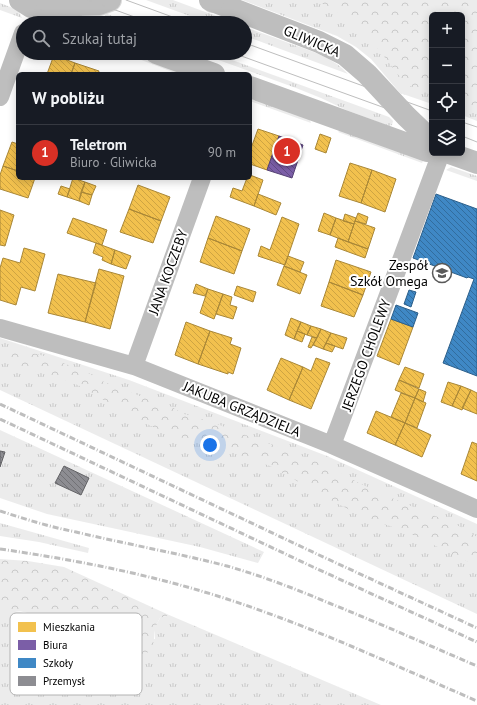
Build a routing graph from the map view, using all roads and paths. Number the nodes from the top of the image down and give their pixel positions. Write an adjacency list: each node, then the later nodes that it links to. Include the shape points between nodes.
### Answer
1 (110, 0): 3 (street, via 99,4)
2 (211, 0): 10 (street, GLIWICKA, via 320,42 346,55)
3 (31, 8): 4 (street)
4 (54, 16)
5 (16, 52): 9 (street)
6 (175, 60): 7 (street)
7 (208, 72)
8 (252, 88): 11 (street)
9 (0, 97)
10 (429, 138)
11 (429, 151)
12 (440, 156): 18 (street, JERZEGO CHOLEWY)
13 (457, 156): 14 (street)
14 (477, 163)
15 (201, 180): 17 (street, JANA KOCZEBY)
16 (0, 328): 17 (street, JAKUBA GRZĄDZIELA)
17 (134, 366): 18 (street, JAKUBA GRZĄDZIELA)
18 (332, 445): 19 (street, JAKUBA GRZĄDZIELA)
19 (477, 509)

